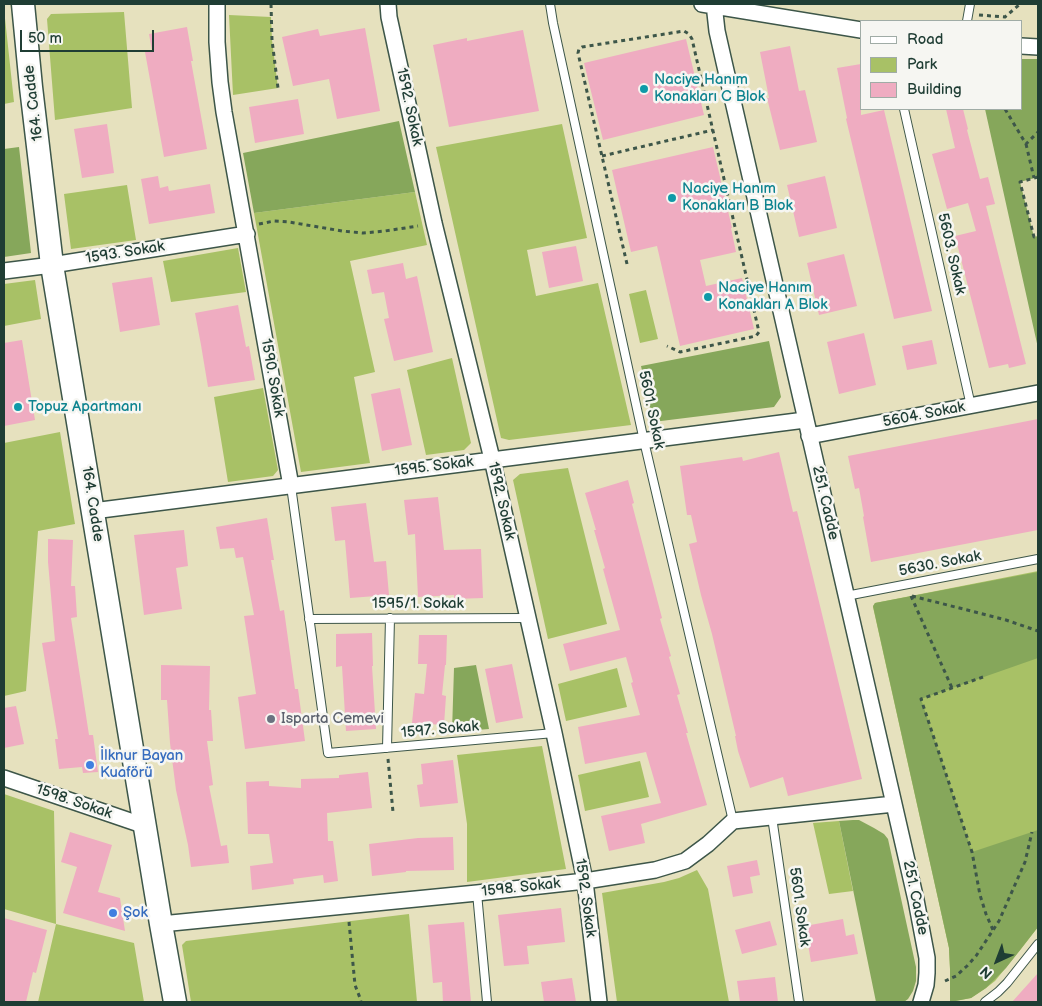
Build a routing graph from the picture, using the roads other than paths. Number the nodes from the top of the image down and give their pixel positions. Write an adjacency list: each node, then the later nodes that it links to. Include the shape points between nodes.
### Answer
1 (23, 4): 13 (main road, 164. Cadde)
2 (217, 4): 12 (street, 1590. Sokak, via 220,82)
3 (388, 4): 20 (street, 1592. Sokak, via 434,223)
4 (550, 4): 19 (lane, 5601. Sokak)
5 (710, 4): 8 (street); 17 (street, 251. Cadde)
6 (970, 4): 7 (lane)
7 (968, 17)
8 (860, 30)
9 (1022, 46): 10 (street)
10 (1038, 47)
11 (904, 110): 16 (lane, 5603. Sokak)
12 (246, 231): 13 (street, 1593. Sokak); 21 (street, 1590. Sokak)
13 (52, 265): 14 (street, 1593. Sokak); 22 (main road, 164. Cadde)
14 (4, 271)
15 (1038, 393): 16 (street, 5604. Sokak)
16 (971, 406): 18 (street, 5604. Sokak)
17 (805, 420): 18 (street, 251. Cadde); 19 (street, 1595. Sokak)
18 (809, 436): 24 (street, 251. Cadde)
19 (644, 441): 20 (street, 1595. Sokak); 34 (lane, 5601. Sokak)
20 (492, 459): 21 (street, 1595. Sokak); 26 (street, 1592. Sokak)
21 (291, 486): 22 (street, 1595. Sokak); 27 (lane, 1590. Sokak)
22 (93, 511): 35 (main road, 164. Cadde)
23 (1038, 559): 24 (lane, 5630. Sokak)
24 (846, 596): 32 (street, 251. Cadde)
25 (390, 618): 26 (lane, 1595/1. Sokak); 27 (lane, 1595/1. Sokak); 29 (lane)
26 (527, 618): 28 (street, 1592. Sokak)
27 (309, 619): 30 (lane, 1590. Sokak)
28 (554, 733): 29 (lane, 1597. Sokak); 36 (street, 1592. Sokak)
29 (387, 748): 30 (lane, 1597. Sokak)
30 (328, 753)
31 (4, 778): 35 (street, 1598. Sokak)
32 (894, 804): 33 (street); 44 (street, 251. Cadde, via 927,958 926,985)
33 (772, 817): 34 (street); 43 (lane, 5601. Sokak)
34 (734, 821): 36 (street, 1598. Sokak, via 685,861 655,870)
35 (145, 826): 38 (main road, 164. Cadde)
36 (585, 881): 37 (street, 1598. Sokak); 42 (street, 1592. Sokak)
37 (477, 893): 38 (street, 1598. Sokak); 41 (lane)
38 (161, 924): 40 (main road, 164. Cadde)
39 (1038, 944): 45 (lane, via 1007,983)
40 (176, 1002)
41 (487, 1002)
42 (599, 1002)
43 (799, 1002)
44 (921, 1002)
45 (985, 1002)

